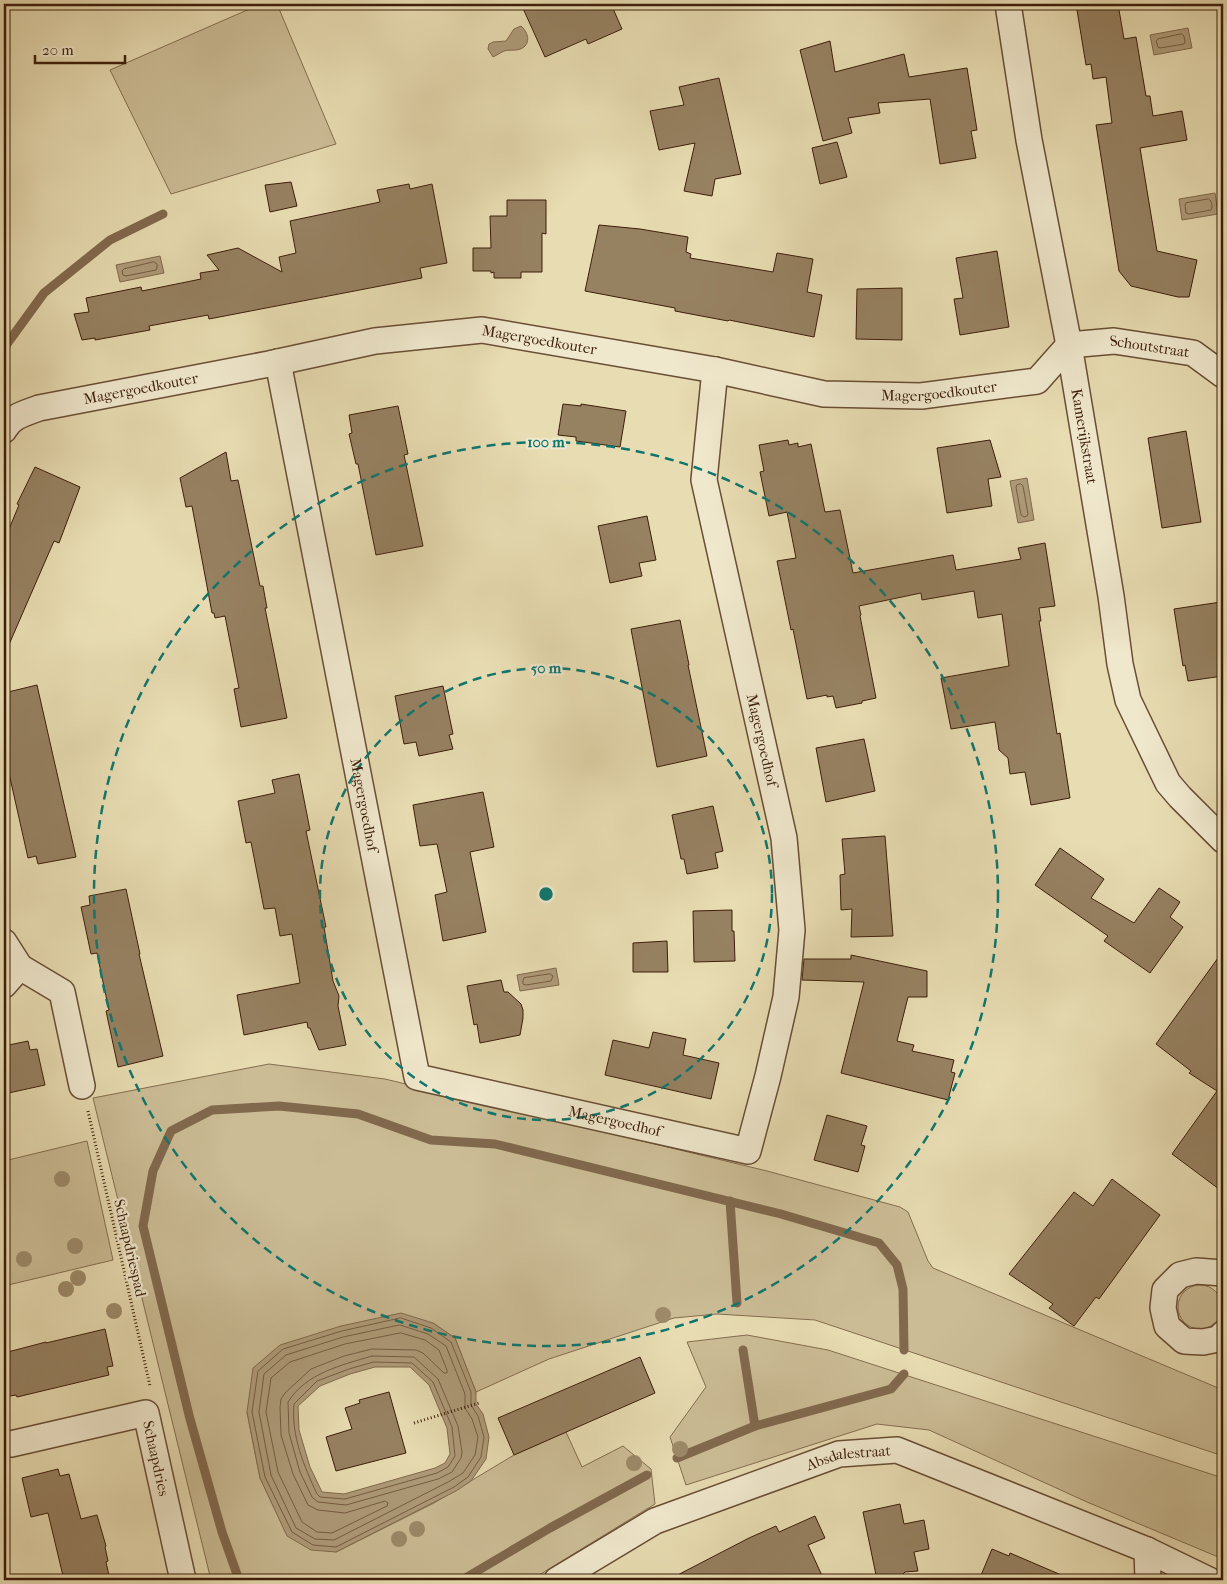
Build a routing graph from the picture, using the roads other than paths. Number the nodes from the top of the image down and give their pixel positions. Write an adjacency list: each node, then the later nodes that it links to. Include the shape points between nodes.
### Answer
1 (1008, 4): 2 (street, Kamerijkstraat, via 1029,140)
2 (1069, 345): 4 (street, Magergoedkouter, via 1038,381 921,396 824,394); 5 (street, Schoutstraat, via 1114,341 1193,354); 7 (street, Kamerijkstraat, via 1128,700 1168,783)
3 (278, 362): 4 (street, Magergoedkouter, via 375,341 482,330); 4 (street, Magergoedhof, via 417,1077 748,1151 786,997 792,930 784,838 704,480); 6 (street, Magergoedkouter, via 39,408 19,415)
4 (715, 370)
5 (1223, 375)
6 (4, 430)
7 (1223, 840)
8 (4, 942): 9 (street)
9 (12, 976): 10 (street, via 62,992)
10 (82, 1086)
11 (1223, 1273): 12 (street, via 1196,1271 1180,1275 1166,1290 1163,1308 1167,1326 1184,1341 1218,1340)
12 (1223, 1334)
13 (12, 1444): 15 (street, Schaapdries, via 146,1413)
14 (1147, 1550): 16 (street, Absdalestraat, via 897,1450 840,1454 655,1521); 17 (street); 18 (street, Absdalestraat)
15 (183, 1580)
16 (557, 1580)
17 (1148, 1580)
18 (1209, 1580)

